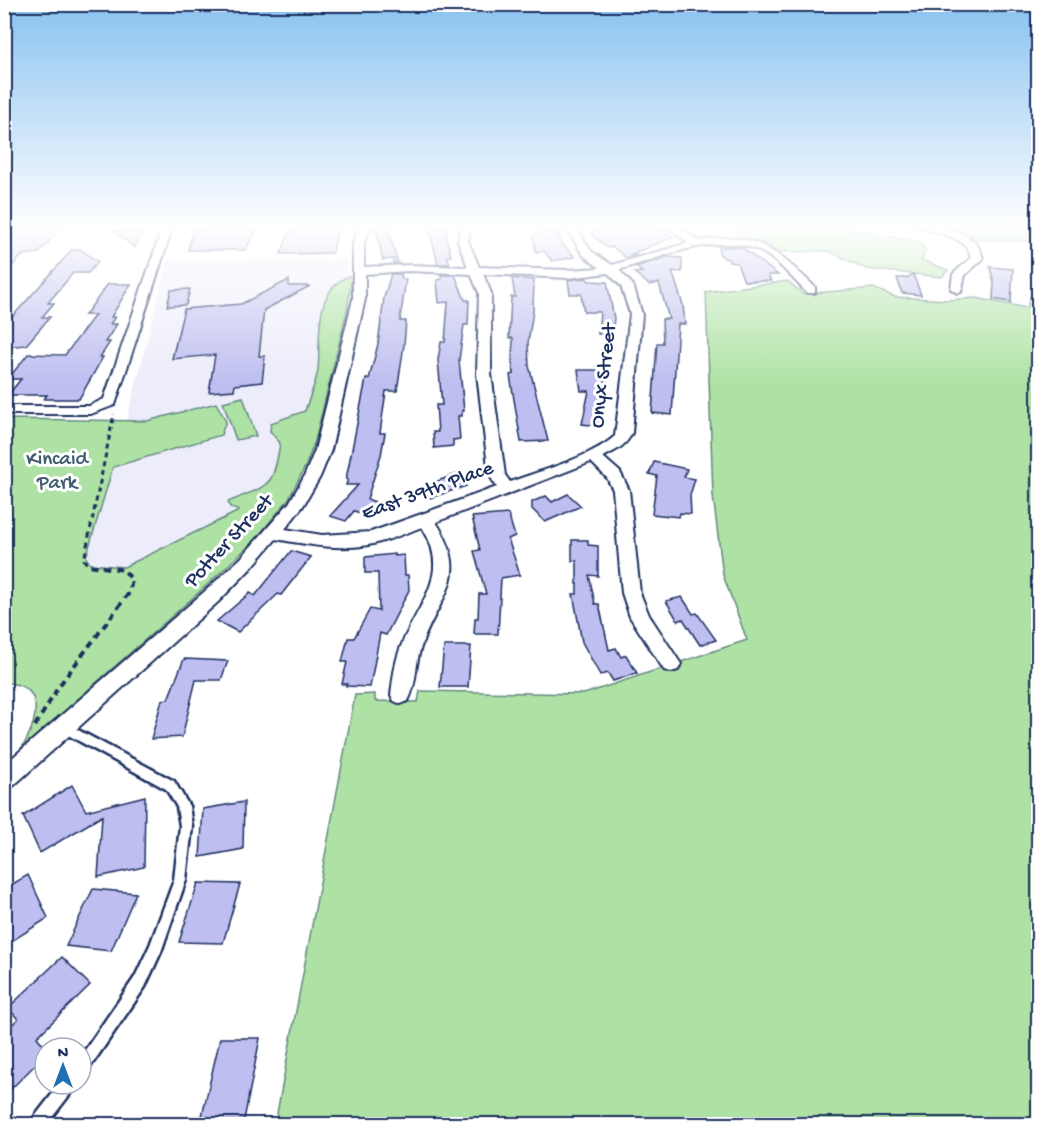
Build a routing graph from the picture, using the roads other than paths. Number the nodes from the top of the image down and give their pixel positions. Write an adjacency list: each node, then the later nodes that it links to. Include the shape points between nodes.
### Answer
1 (151, 279): 9 (street, via 111,408)
2 (360, 279): 13 (street, Potter Street, via 359,299 323,450 295,506)
3 (479, 279): 11 (street, via 486,303 484,374 496,475)
4 (621, 279): 10 (street, Onyx Street, via 631,294 636,327 624,433 618,443)
5 (798, 279): 8 (street)
6 (958, 279): 7 (street)
7 (957, 289)
8 (811, 290)
9 (4, 410)
10 (593, 456): 11 (street, East 39th Place); 14 (street, Onyx Street, via 619,483 631,593 640,616)
11 (506, 488): 12 (street, East 39th Place)
12 (426, 520): 13 (street, East 39th Place, via 372,538 348,541 308,540); 15 (street, via 441,542 446,568 442,589 412,642)
13 (274, 533): 16 (street, Potter Street, via 211,597)
14 (671, 664)
15 (401, 695)
16 (63, 727): 17 (street, Potter Street); 18 (lane, via 170,785 183,806 186,826 180,880 156,946 140,982)
17 (4, 780)
18 (93, 1051)
19 (60, 1096): 20 (lane)
20 (38, 1125)

